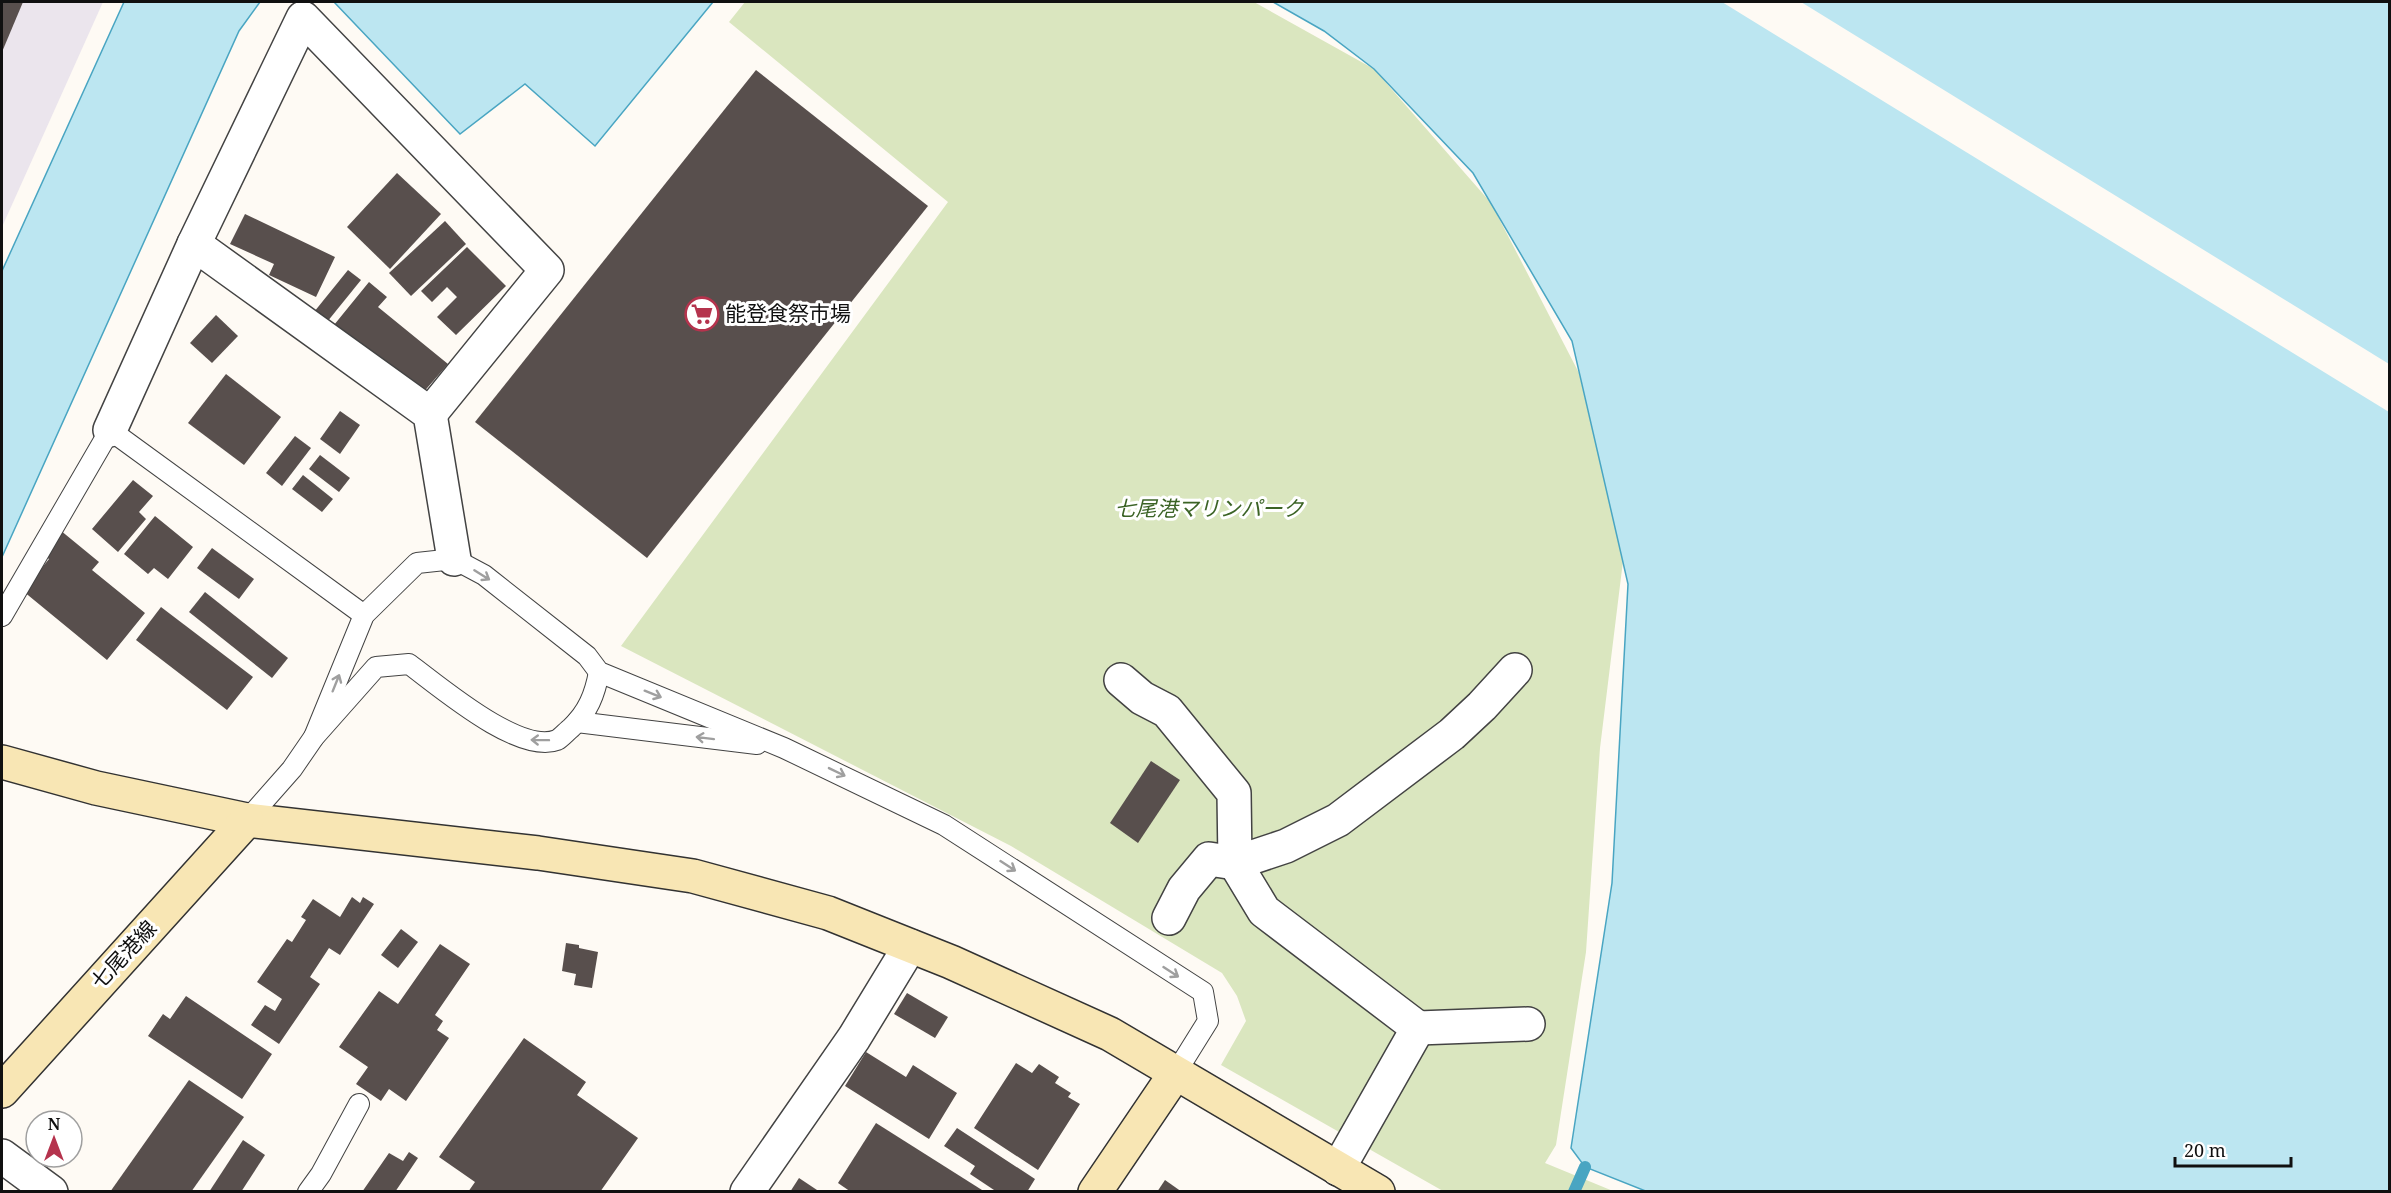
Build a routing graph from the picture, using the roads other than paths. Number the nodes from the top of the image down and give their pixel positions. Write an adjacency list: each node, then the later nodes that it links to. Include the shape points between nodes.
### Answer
1 (195, 244): 2 (street); 2 (street, via 303,18 547,270); 3 (street)
2 (430, 414): 4 (street)
3 (110, 430): 5 (lane); 6 (lane)
4 (454, 559): 5 (lane, via 417,563); 8 (lane, one-way to 8, via 484,575 587,656)
5 (364, 615): 11 (lane, one-way to 5)
6 (2, 616)
7 (1515, 670): 15 (street, via 1452,734 1338,820 1286,846)
8 (599, 672): 10 (lane, via 594,698); 12 (lane, one-way to 12)
9 (1121, 680): 15 (street, via 1142,698 1167,711 1234,793)
10 (577, 722): 11 (lane, one-way to 11, via 557,740 533,741 504,732 409,664 376,667); 12 (lane, one-way to 10)
11 (314, 737): 14 (lane)
12 (784, 748): 20 (lane, one-way to 20, via 945,825 1203,992 1208,1021)
13 (2, 762): 14 (street, via 96,788)
14 (247, 820): 17 (street, via 538,853 693,876 828,913); 21 (street, 七尾港線)
15 (1235, 863): 16 (street, via 1209,859 1184,889); 19 (street, via 1264,911)
16 (1169, 918)
17 (910, 946): 20 (street, via 1110,1034); 27 (street, via 854,1038)
18 (1528, 1024): 19 (street)
19 (1418, 1028): 24 (street)
20 (1175, 1074): 24 (street); 28 (street)
21 (2, 1091)
22 (359, 1104): 26 (lane)
23 (2, 1156): 25 (street)
24 (1338, 1168): 29 (street)
25 (51, 1191)
26 (308, 1191)
27 (747, 1191)
28 (1095, 1191)
29 (1377, 1191)

